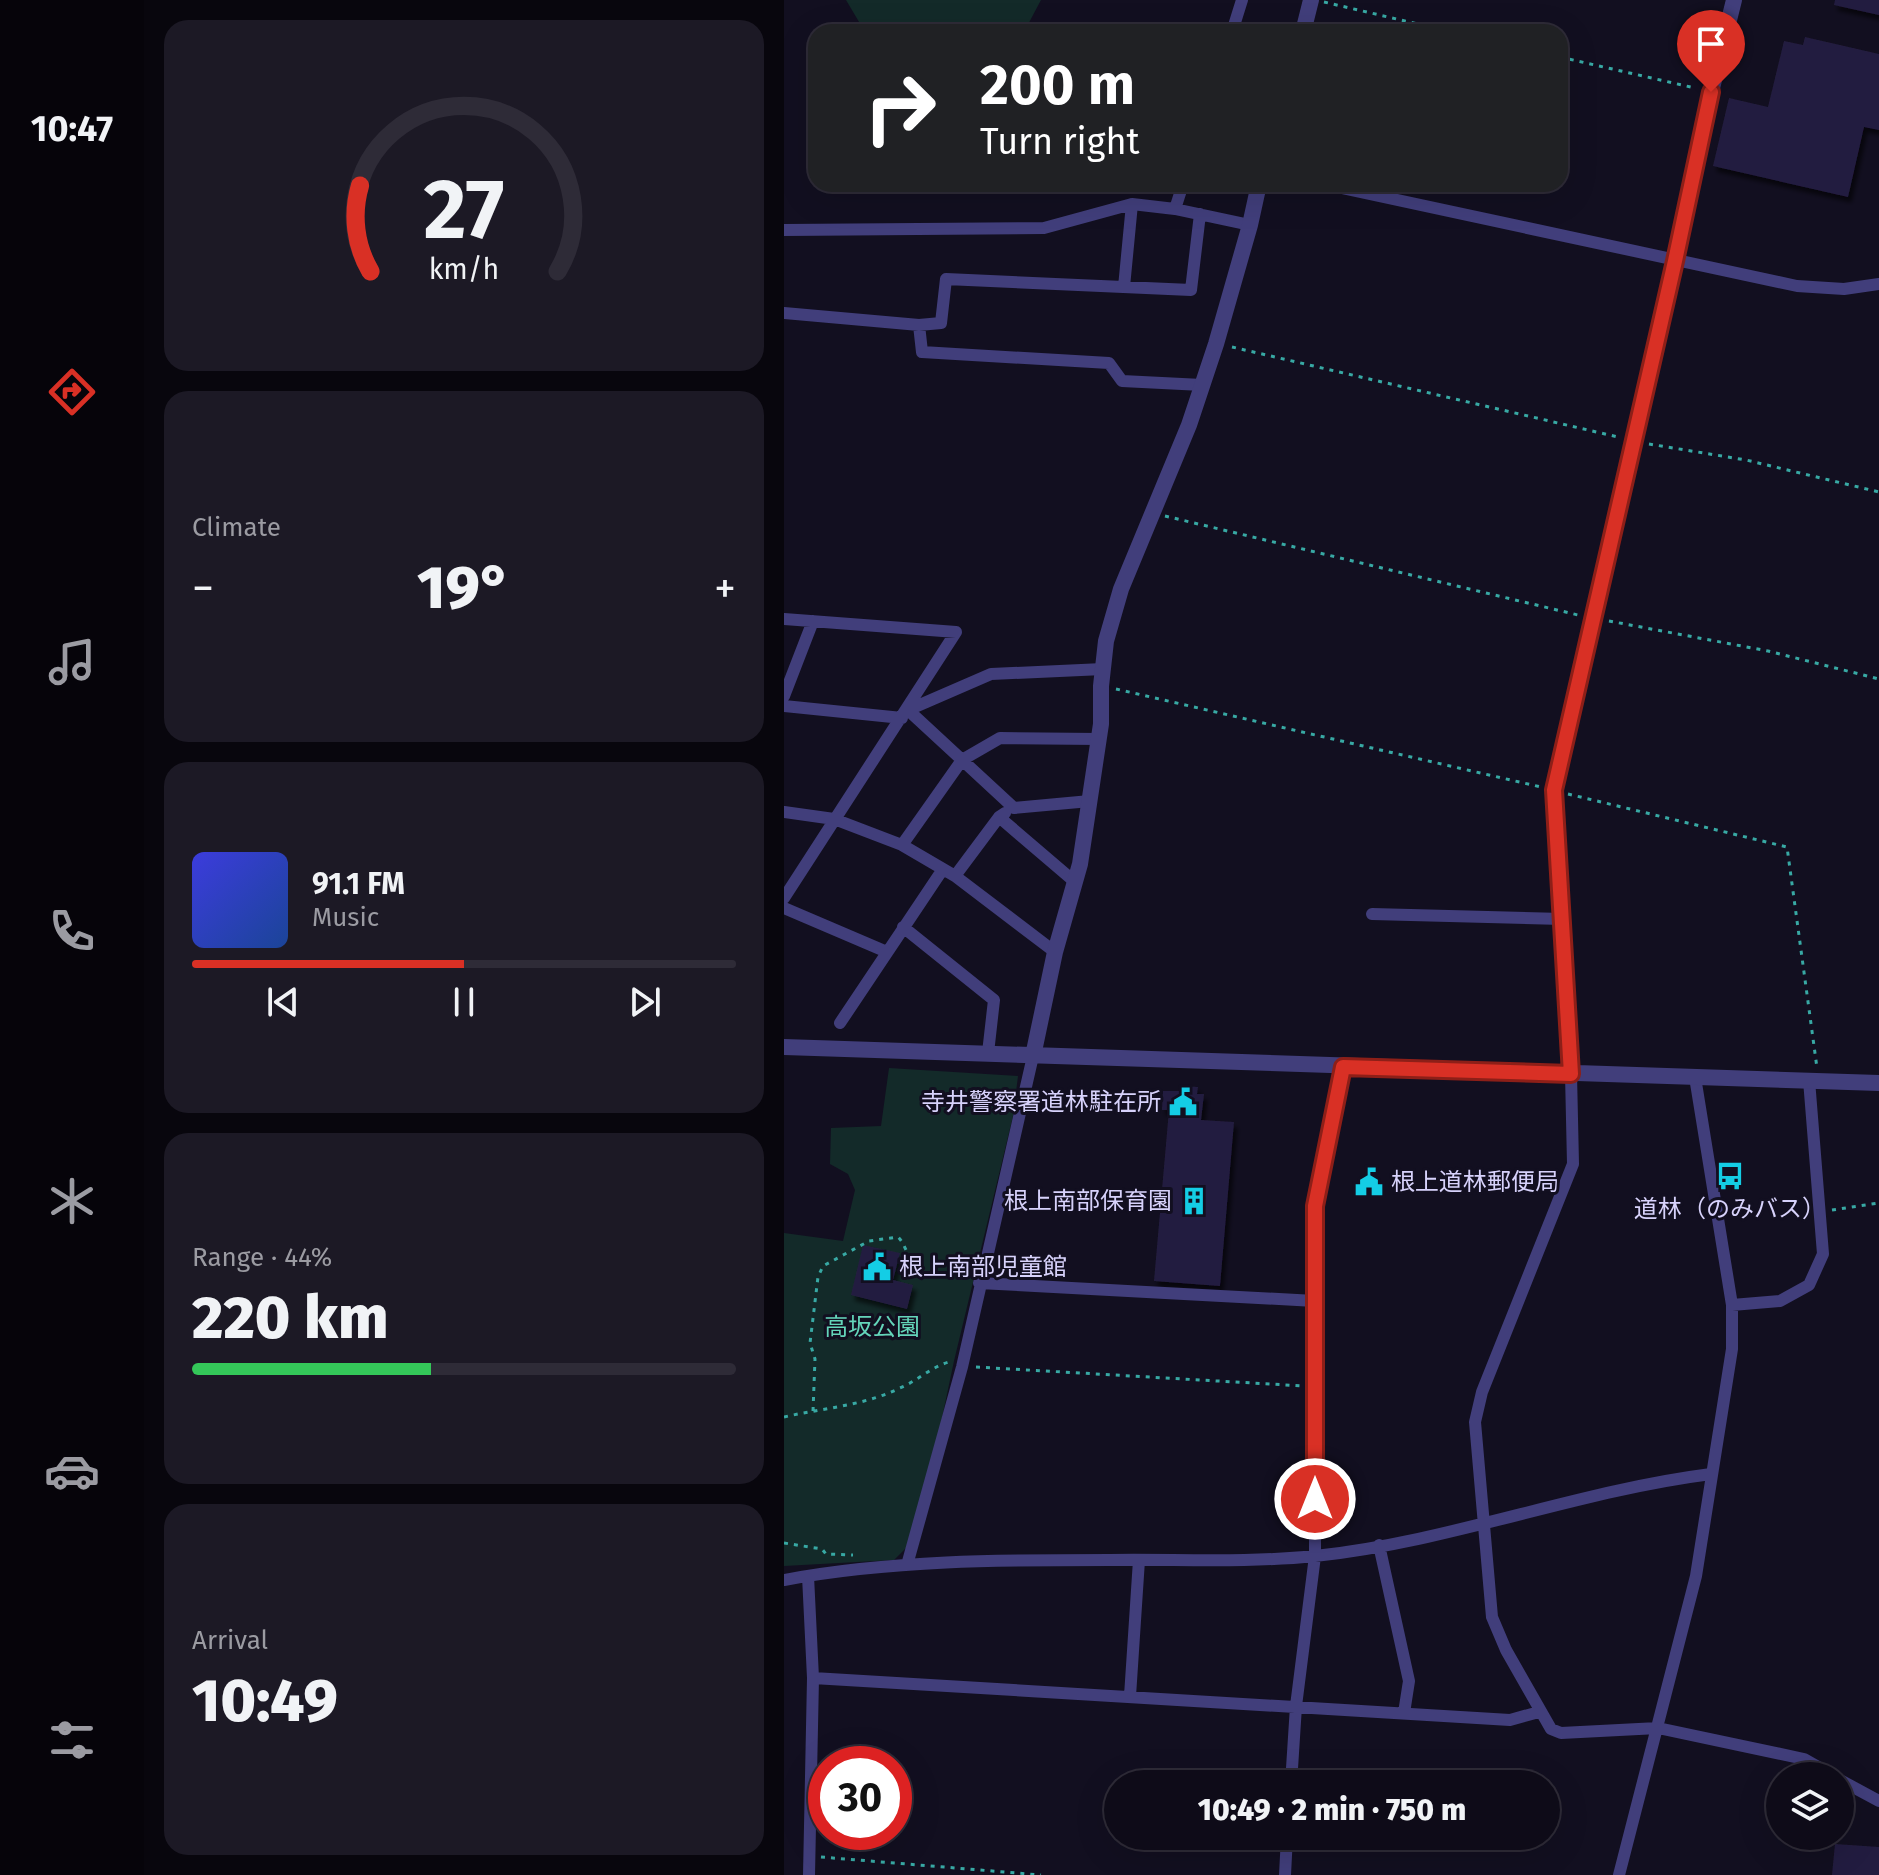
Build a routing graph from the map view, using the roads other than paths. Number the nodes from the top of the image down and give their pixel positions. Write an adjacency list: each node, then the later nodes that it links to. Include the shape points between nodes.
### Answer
1 (1242, 0): 4 (street)
2 (1313, 0): 5 (street)
3 (1734, 0): 14 (street)
4 (1234, 24)
5 (1306, 24)
6 (1180, 192): 10 (street)
7 (1257, 192): 12 (street)
8 (1360, 192): 14 (street)
9 (1132, 204): 10 (street); 13 (street, via 1044,228); 16 (street)
10 (1175, 209): 11 (street)
11 (1200, 214): 12 (street); 16 (street, via 1191,290)
12 (1250, 225): 19 (street)
13 (784, 230)
14 (1675, 261): 15 (street, via 1797,286 1844,289); 40 (street, via 1554,790)
15 (1879, 284)
16 (1124, 287): 18 (street, via 946,279 941,323)
17 (784, 313): 18 (street)
18 (919, 325): 19 (street, via 922,352 1109,363 1122,381)
19 (1202, 385): 22 (street, via 1121,589)
20 (784, 619): 21 (street)
21 (813, 621): 23 (street); 25 (street, via 956,632)
22 (1102, 677): 25 (street, via 991,674); 26 (street)
23 (784, 696)
24 (784, 706): 25 (street)
25 (905, 714): 27 (street); 32 (street)
26 (1099, 739): 27 (street, via 1000,738); 28 (street)
27 (962, 760): 29 (street); 33 (street)
28 (1090, 801): 29 (street); 36 (street)
29 (1014, 808): 31 (street)
30 (784, 812): 32 (street)
31 (999, 817): 35 (street); 36 (street)
32 (834, 819): 33 (street); 37 (street)
33 (902, 845): 34 (street)
34 (943, 869): 35 (street); 41 (street)
35 (955, 876): 43 (street)
36 (1075, 882): 43 (street)
37 (784, 898)
38 (784, 908): 42 (street)
39 (1372, 914): 40 (street)
40 (1563, 919): 49 (street)
41 (903, 927): 42 (street); 46 (street, via 994,1000)
42 (887, 952): 44 (street)
43 (1055, 952): 47 (street)
44 (840, 1023)
45 (784, 1047): 46 (street)
46 (988, 1053): 47 (street)
47 (1033, 1056): 48 (street); 53 (street)
48 (1343, 1067): 49 (street); 54 (street, via 1315,1206)
49 (1571, 1074): 50 (street); 57 (street, via 1573,1164 1482,1392 1475,1422)
50 (1695, 1077): 51 (street); 55 (street)
51 (1814, 1080): 52 (street); 55 (street, via 1823,1254 1809,1285 1780,1301)
52 (1879, 1083)
53 (979, 1283): 54 (street); 61 (street)
54 (1315, 1301): 59 (street)
55 (1732, 1305): 56 (street, via 1732,1349)
56 (1711, 1474): 57 (street, via 1663,1480); 69 (street, via 1696,1576)
57 (1483, 1523): 58 (street); 67 (street, via 1492,1617)
58 (1379, 1545): 59 (street); 68 (street, via 1409,1681)
59 (1315, 1556): 60 (street); 66 (street)
60 (1139, 1560): 61 (street); 65 (street)
61 (907, 1565): 62 (street)
62 (808, 1576): 63 (street); 64 (street)
63 (784, 1580)
64 (813, 1678): 65 (street); 75 (street)
65 (1130, 1696): 66 (street)
66 (1296, 1706): 68 (street); 71 (street)
67 (1539, 1712): 68 (street, via 1510,1720); 69 (street, via 1551,1729 1561,1733)
68 (1404, 1713)
69 (1658, 1728): 70 (street); 77 (street)
70 (1809, 1762)
71 (1292, 1770)
72 (1854, 1788): 73 (street)
73 (1879, 1801)
74 (1286, 1850): 76 (street)
75 (809, 1875)
76 (1285, 1875)
77 (1619, 1875)

